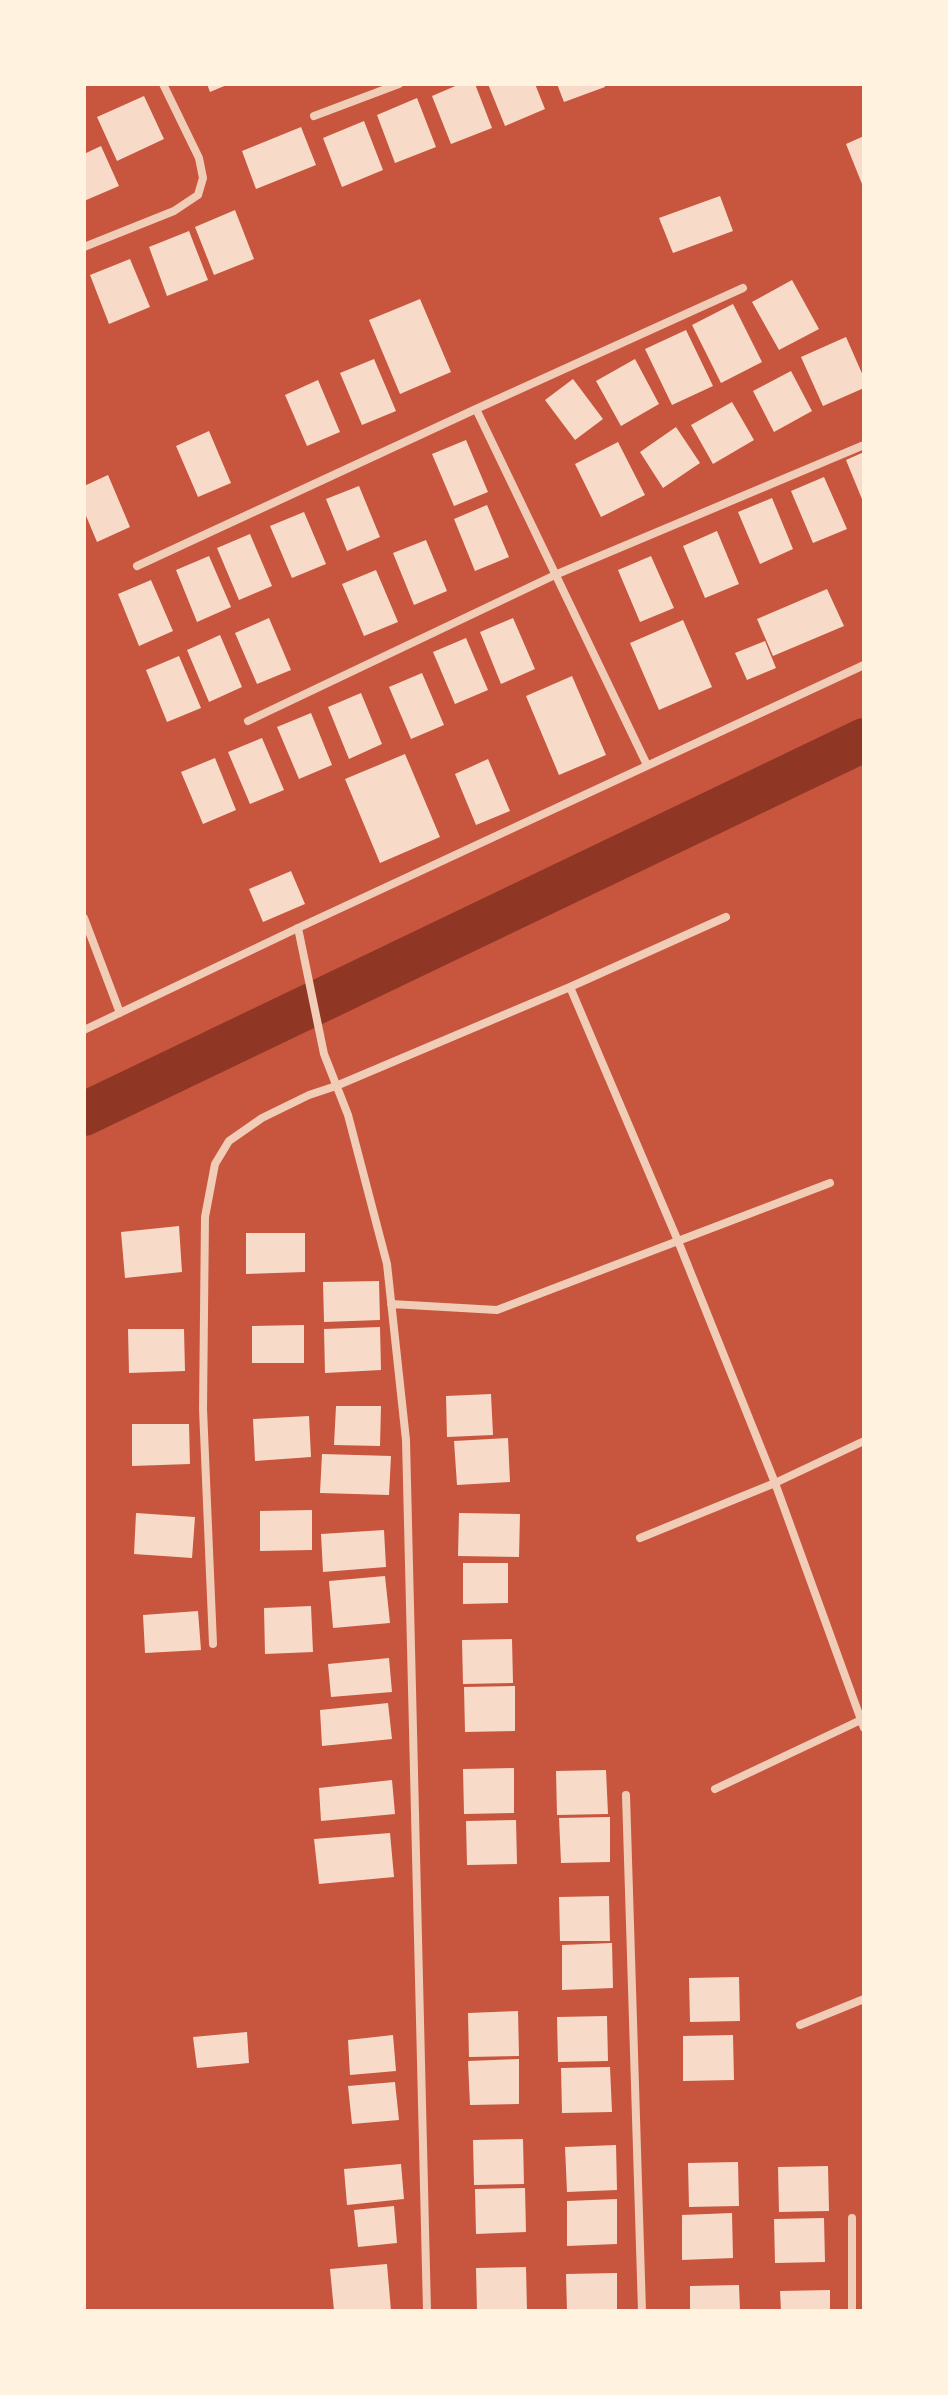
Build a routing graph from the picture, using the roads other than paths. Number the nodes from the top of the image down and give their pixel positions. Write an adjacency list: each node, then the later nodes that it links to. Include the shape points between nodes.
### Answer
1 (163, 84): 4 (street, via 199,158 203,178 198,195 174,211)
2 (399, 84): 3 (street)
3 (314, 116)
4 (84, 247)
5 (743, 288): 6 (street)
6 (476, 409): 8 (street); 9 (street)
7 (864, 445): 9 (street)
8 (137, 566)
9 (555, 575): 11 (street); 12 (street)
10 (864, 665): 12 (street)
11 (248, 721)
12 (647, 765): 15 (street)
13 (726, 917): 16 (street)
14 (84, 918): 17 (street)
15 (298, 928): 17 (street); 19 (street, via 324,1054)
16 (570, 987): 19 (street); 21 (street)
17 (120, 1013): 18 (street)
18 (84, 1030)
19 (336, 1086): 22 (street, via 387,1264); 26 (street, via 262,1118 229,1141 215,1164 205,1217 203,1409)
20 (830, 1183): 21 (street)
21 (678, 1241): 22 (street, via 497,1310); 24 (street)
22 (391, 1304): 33 (street, via 406,1440)
23 (864, 1441): 24 (street)
24 (775, 1483): 25 (street); 27 (street)
25 (640, 1538)
26 (213, 1644)
27 (863, 1722): 28 (street)
28 (715, 1789)
29 (626, 1795): 34 (street)
30 (864, 1999): 31 (street)
31 (800, 2025)
32 (852, 2218): 35 (street)
33 (427, 2311)
34 (642, 2311)
35 (852, 2311)

